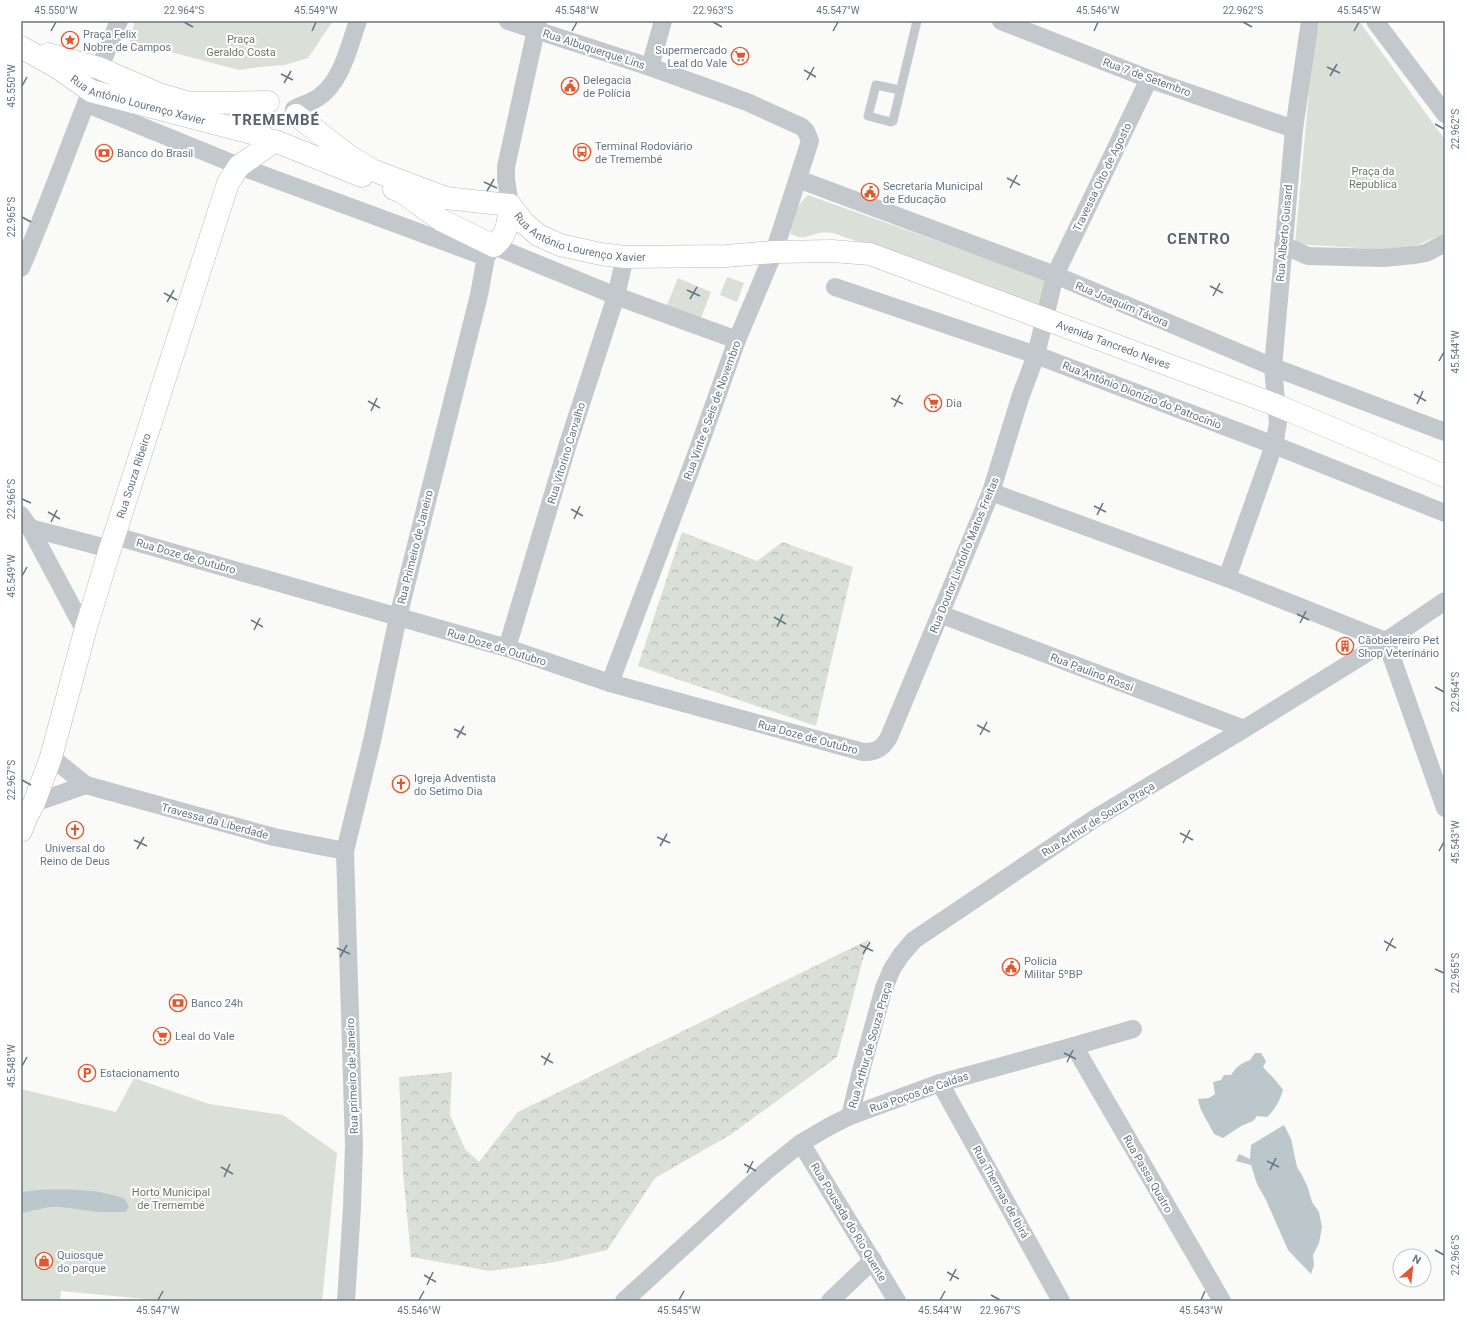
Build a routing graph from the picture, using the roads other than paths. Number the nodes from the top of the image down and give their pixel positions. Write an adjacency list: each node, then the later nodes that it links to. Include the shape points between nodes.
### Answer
1 (119, 21): 12 (street)
2 (358, 21): 17 (street, via 338,78 319,98)
3 (508, 21): 9 (street, Rua Albuquerque Lins)
4 (663, 21): 11 (street)
5 (916, 21): 14 (lane)
6 (1001, 21): 13 (street, Rua 7 de Setembro)
7 (1310, 21): 19 (street, Rua Alberto Guisard)
8 (1375, 21): 18 (street)
9 (537, 26): 11 (street, Rua Albuquerque Lins); 24 (street, via 506,167)
10 (21, 46): 12 (main road, Rua Antônio Lourenço Xavier); 15 (main road, Rua Antônio Lourenço Xavier, via 58,68)
11 (650, 67): 20 (street, Rua Albuquerque Lins, via 747,102 802,127)
12 (99, 68): 15 (street); 16 (main road, Rua Antônio Lourenço Xavier, via 159,94 190,103)
13 (1149, 79): 19 (street, Rua 7 de Setembro); 33 (street, Travessa Oito de Agosto)
14 (900, 90): 14 (lane, via 892,122 868,116 876,85)
15 (89, 98): 21 (main road, Rua Antônio Lourenço Xavier); 22 (street); 32 (street)
16 (268, 102): 17 (main road, via 285,102); 21 (main road, via 256,115 257,126)
17 (295, 112): 21 (main road, via 297,121 292,133 282,140); 24 (main road, Rua Antônio Lourenço Xavier, via 349,156 372,170 446,198)
18 (1445, 114)
19 (1294, 129): 26 (street, Rua Alberto Guisard)
20 (808, 136): 23 (street, Rua Vinte e Seis de Novembro, via 810,145)
21 (269, 138): 22 (main road, Rua Souza Ribeiro); 27 (main road, Rua Antônio Lourenço Xavier, via 402,192)
22 (239, 166): 27 (street); 47 (main road, Rua Souza Ribeiro, via 228,183)
23 (798, 179): 28 (street, Rua Vinte e Seis de Novembro); 33 (street, Rua Joaquim Távora)
24 (510, 205): 27 (main road, via 508,227); 30 (main road, Rua Antônio Lourenço Xavier, via 524,223 538,235 560,245)
25 (1445, 243): 29 (street, via 1426,253 1399,257)
26 (1283, 245): 29 (street); 31 (street, Rua Alberto Guisard)
27 (490, 251): 35 (street, Rua Antônio Lourenço Xavier); 51 (street, Rua Primeiro de Janeiro)
28 (774, 252): 30 (main road, Rua Antônio Lourenço Xavier, via 726,256); 36 (main road, Avenida Tancredo Neves, via 832,251 870,254); 37 (street, Rua Vinte e Seis de Novembro)
29 (1308, 256): 31 (street)
30 (625, 257): 35 (street, Rua Vitorino Carvalho)
31 (1282, 265): 39 (street, Rua Alberto Guisard)
32 (21, 268)
33 (1055, 275): 36 (street, Travessa Oito de Agosto); 39 (street, Rua Joaquim Távora)
34 (835, 287): 38 (street, Rua Antônio Dionízio do Patrocínio)
35 (616, 296): 37 (street, Rua Antônio Lourenço Xavier); 54 (street, Rua Vitorino Carvalho, via 567,447)
36 (1044, 318): 38 (street, Rua Doutor Lindolfo Matos Freitas); 40 (main road, Avenida Tancredo Neves)
37 (737, 340): 55 (street, Rua Vinte e Seis de Novembro)
38 (1036, 355): 42 (street, Rua Antônio Dionízio do Patrocínio); 44 (street, Rua Doutor Lindolfo Matos Freitas)
39 (1273, 367): 40 (street, Rua Alberto Guisard); 41 (street, Rua Joaquim Távora)
40 (1276, 405): 42 (street, Rua Alberto Guisard, via 1278,423); 43 (main road, Avenida Tancredo Neves)
41 (1445, 432)
42 (1274, 445): 45 (street, Rua Antônio Dionízio do Patrocínio); 48 (street, Rua Alberto Guisard)
43 (1445, 476)
44 (991, 492): 48 (street); 50 (street, Rua Doutor Lindolfo Matos Freitas)
45 (1445, 513)
46 (25, 522): 47 (street, Rua Doze de Outubro); 52 (street)
47 (113, 543): 51 (street, Rua Doze de Outubro); 52 (main road, Rua Souza Ribeiro)
48 (1227, 578): 53 (street)
49 (1445, 601): 53 (street, Rua Arthur de Souza Praça)
50 (940, 614): 56 (street, Rua Paulino Rossi); 57 (street, Rua Doutor Lindolfo Matos Freitas, via 889,737)
51 (398, 617): 54 (street, Rua Doze de Outubro); 63 (street, Rua Primeiro de Janeiro)
52 (85, 631): 58 (main road, Rua Souza Ribeiro)
53 (1386, 641): 56 (street, Rua Arthur de Souza Praça); 61 (street)
54 (507, 648): 55 (street, Rua Doze de Outubro)
55 (610, 683): 57 (street, Rua Doze de Outubro, via 863,752 872,753)
56 (1244, 729): 67 (street, Rua Arthur de Souza Praça, via 1094,819 914,940 892,969 884,988)
57 (879, 750)
58 (51, 757): 59 (street); 60 (main road, Rua Souza Ribeiro)
59 (86, 785): 60 (street); 63 (street, Travessa da Liberdade, via 274,837)
60 (34, 803): 62 (main road, Rua Souza Ribeiro)
61 (1445, 808)
62 (21, 831)
63 (345, 852): 71 (street, Rua primeiro de Janeiro, via 354,1146)
64 (1133, 1029): 65 (street, Rua Poços de Caldas)
65 (1074, 1046): 66 (street, Rua Poços de Caldas); 70 (street, Rua Passa Quatro)
66 (940, 1083): 67 (street, Rua Poços de Caldas); 75 (street, Rua Thermas de Ibirá)
67 (850, 1116): 68 (street, Rua Poços de Caldas)
68 (801, 1143): 69 (street, Rua Pousada do Rio Quente); 72 (street, Rua Poços de Caldas, via 765,1172)
69 (873, 1260): 73 (street); 74 (street, Rua Pousada do Rio Quente)
70 (1219, 1300)
71 (346, 1301)
72 (624, 1301)
73 (830, 1301)
74 (897, 1301)
75 (1061, 1301)

